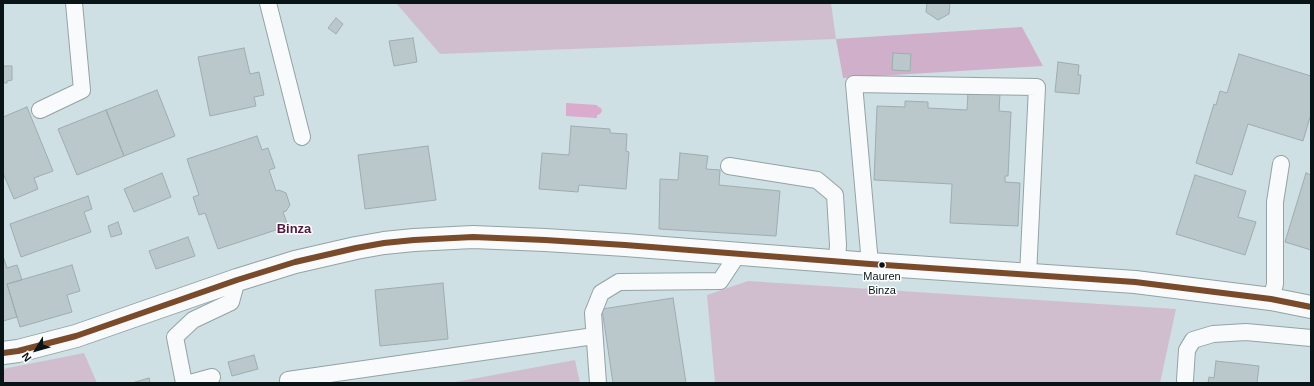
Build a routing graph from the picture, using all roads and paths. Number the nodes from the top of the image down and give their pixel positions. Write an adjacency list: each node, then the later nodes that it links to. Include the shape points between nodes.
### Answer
1 (74, 3): 3 (lane, via 82,90)
2 (268, 3): 4 (lane)
3 (40, 110)
4 (302, 137)
5 (1281, 164): 12 (lane, via 1275,202 1275,284)
6 (729, 166): 8 (lane, via 817,180 835,195)
7 (738, 254): 8 (street); 11 (street, via 545,240 473,237 414,240 356,248 295,262); 14 (lane, via 720,281 619,282 601,293 593,313)
8 (837, 261): 9 (street)
9 (870, 264): 10 (street); 10 (lane, via 854,84 1037,87)
10 (1028, 276): 12 (street, via 1135,282)
11 (237, 280): 16 (street, via 76,336); 20 (lane, via 231,302 193,320 175,337)
12 (1271, 299): 13 (street)
13 (1311, 307)
14 (594, 336): 18 (lane); 22 (lane)
15 (1311, 338): 19 (lane, via 1246,332 1213,334 1193,340 1187,350)
16 (3, 353)
17 (212, 377): 21 (lane)
18 (288, 380)
19 (1185, 380)
20 (184, 383)
21 (190, 383)
22 (598, 383)

